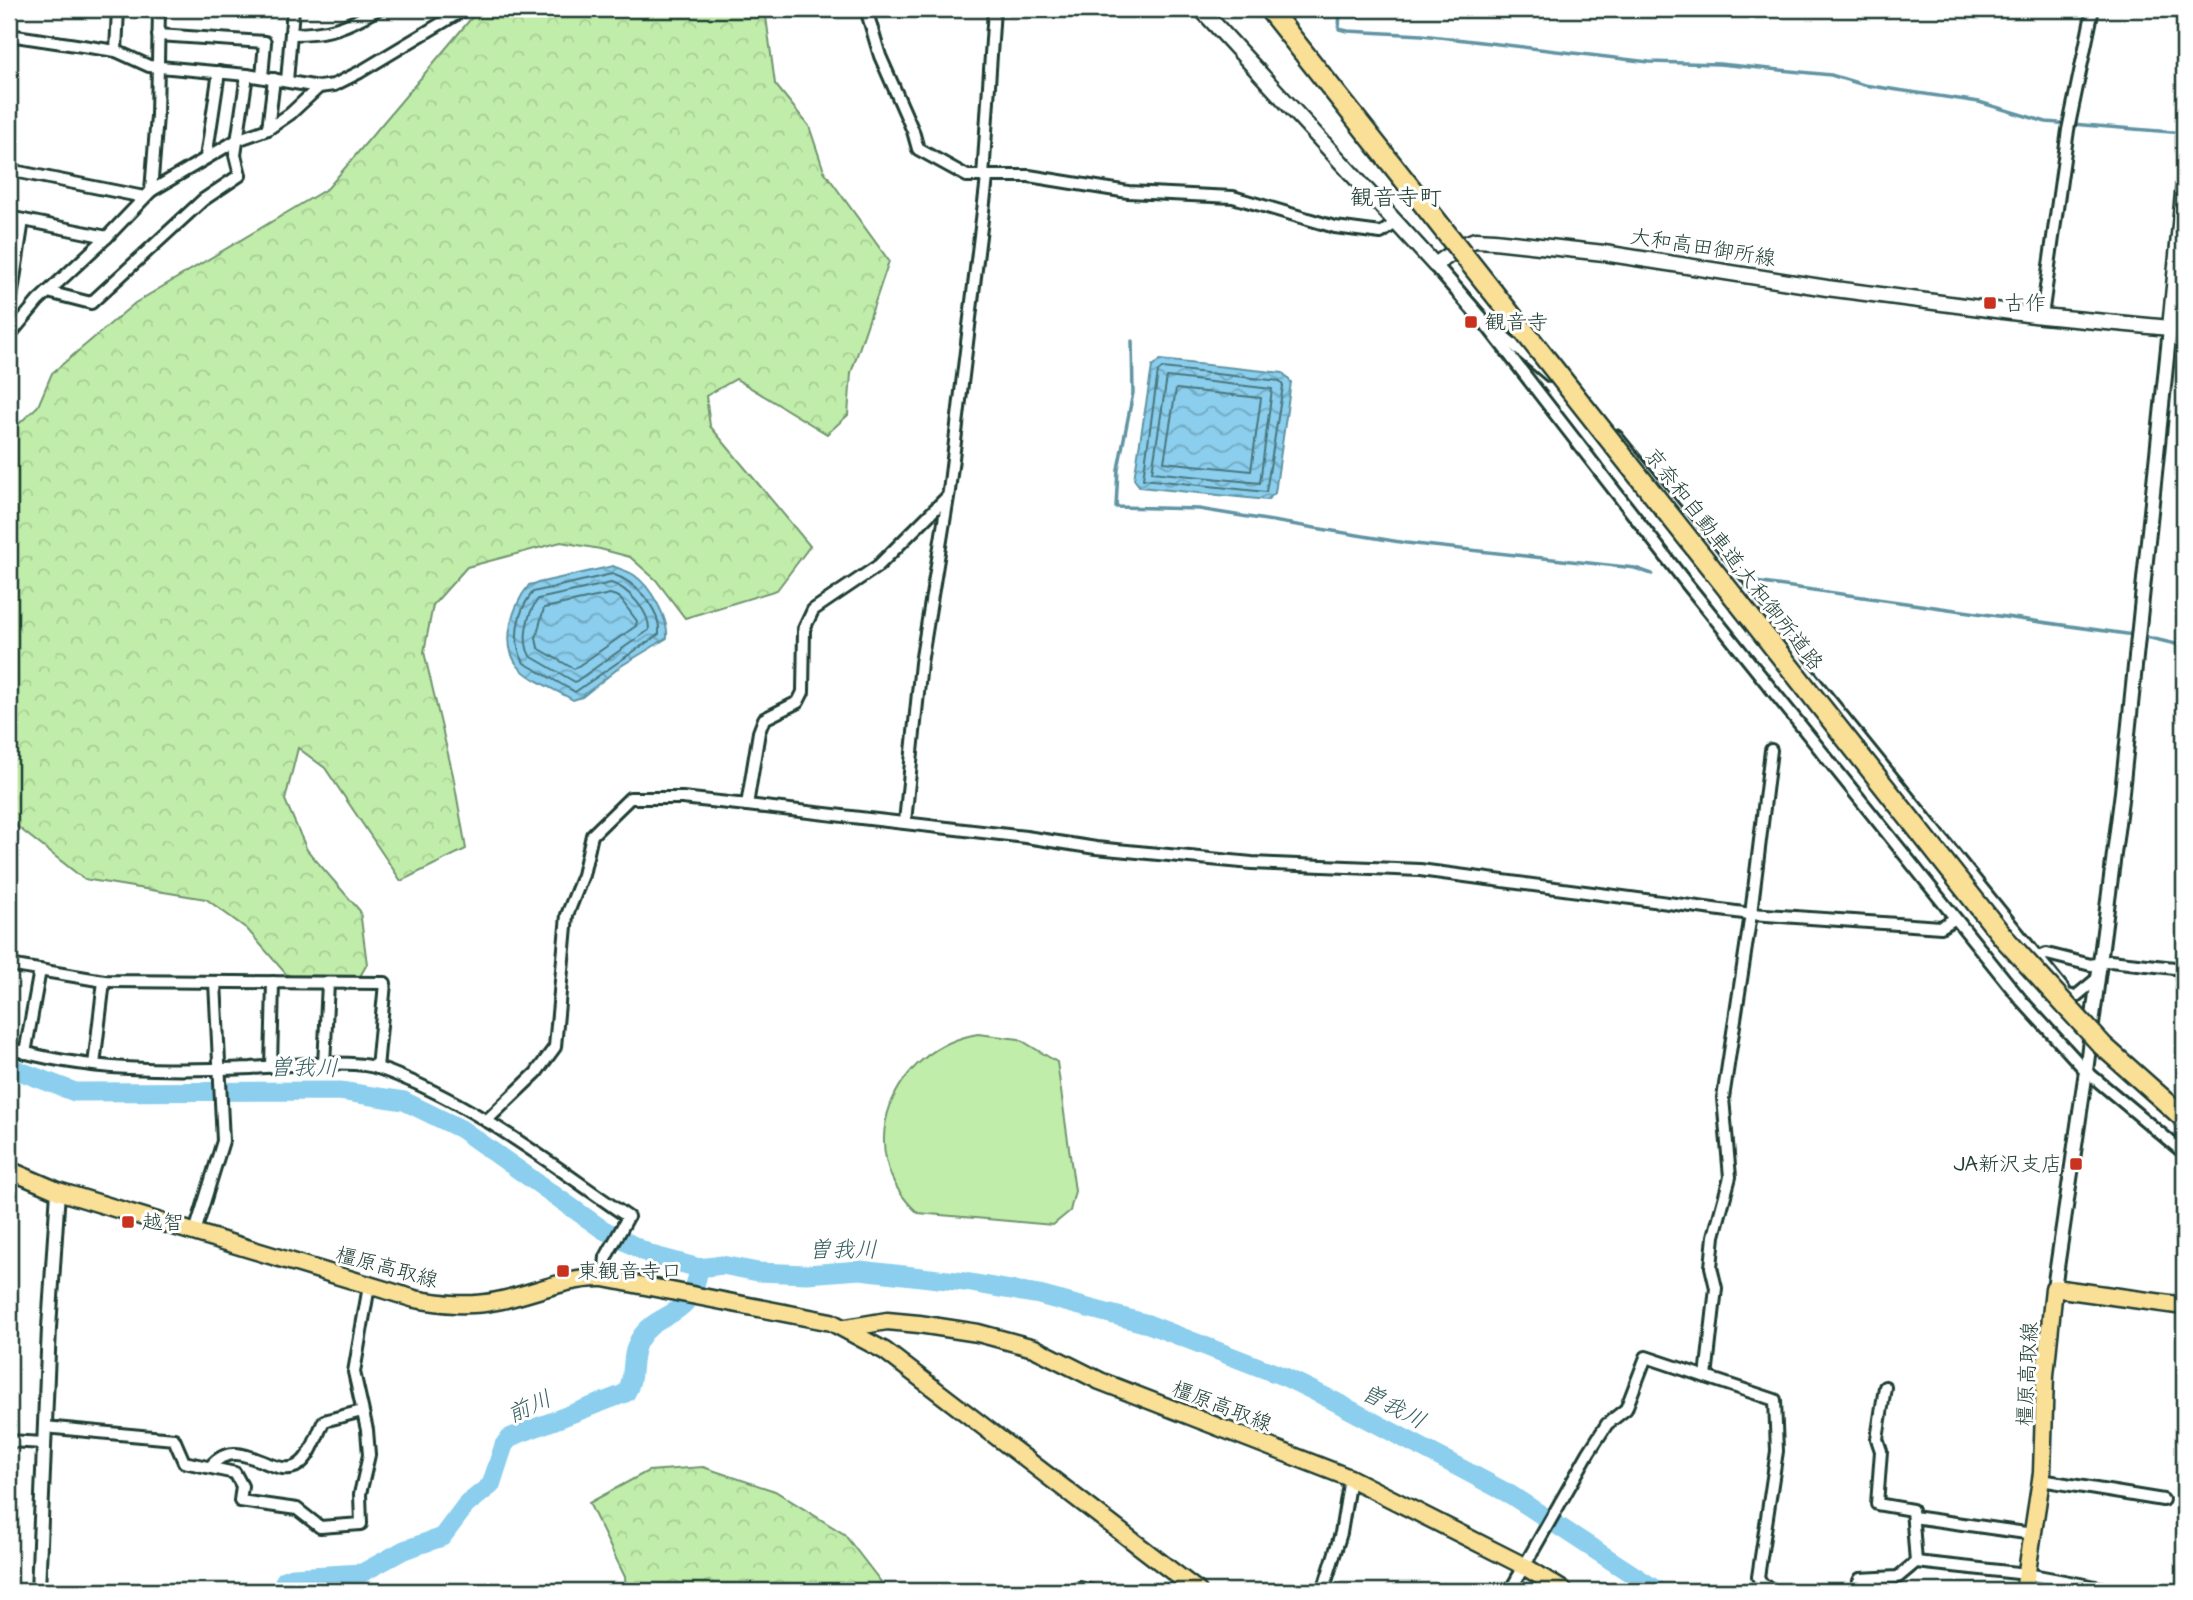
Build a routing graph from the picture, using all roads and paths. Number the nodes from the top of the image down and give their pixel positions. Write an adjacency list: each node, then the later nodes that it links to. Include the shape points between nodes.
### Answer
1 (118, 9): 14 (street)
2 (159, 9): 13 (street)
3 (293, 9): 11 (street)
4 (378, 9): 11 (street, via 323,34)
5 (465, 9): 21 (street, via 360,72)
6 (866, 9): 26 (street, via 918,149 954,170)
7 (994, 9): 26 (street)
8 (1201, 9): 31 (main road)
9 (1269, 9): 67 (highway, 京奈和自動車道;大和御所道路, bridge, via 2004,938 2103,1046)
10 (2093, 9): 36 (street, via 2069,125)
11 (291, 34): 20 (street)
12 (9, 35): 14 (street)
13 (158, 35): 15 (street); 18 (street, via 265,42)
14 (116, 51): 15 (street)
15 (157, 66): 16 (street); 28 (street)
16 (219, 72): 17 (street); 24 (street)
17 (247, 75): 18 (street); 23 (street)
18 (262, 77): 19 (street)
19 (274, 79): 20 (street); 22 (street)
20 (287, 81): 21 (street)
21 (319, 88): 22 (street)
22 (268, 129): 23 (street)
23 (237, 140): 24 (street); 34 (street, via 240,175 203,200 91,303)
24 (205, 158): 28 (street)
25 (9, 170): 28 (street)
26 (985, 178): 31 (street, via 1029,176 1128,192 1233,197 1335,227 1381,233); 40 (street)
27 (2184, 183): 38 (main road)
28 (147, 194): 32 (street)
29 (9, 217): 30 (street)
30 (23, 220): 32 (street); 35 (street)
31 (1397, 222): 33 (main road)
32 (107, 237): 34 (street)
33 (1435, 265): 36 (main road, 大和高田御所線, via 1465,244 1494,241); 37 (street)
34 (48, 292): 39 (street)
35 (9, 312)
36 (2042, 316): 38 (main road, 大和高田御所線)
37 (1480, 317): 45 (street); 46 (street, via 1628,446)
38 (2177, 327): 47 (street)
39 (9, 336)
40 (947, 497): 42 (street, via 878,566 813,610 804,629 803,692 798,702 764,719); 43 (street, via 921,663)
41 (1771, 750): 44 (street)
42 (747, 805): 43 (street); 68 (street, via 642,796 631,798 598,825 566,915 555,1047 536,1073)
43 (905, 822): 44 (street, via 1096,848 1420,870)
44 (1751, 915): 45 (street, via 1941,927); 78 (street, via 1723,1098 1730,1177 1714,1236 1711,1267 1716,1288)
45 (1955, 919): 65 (street)
46 (2037, 957): 47 (street, via 2047,954); 56 (street)
47 (2100, 963): 49 (street); 51 (street)
48 (9, 965): 50 (street)
49 (2184, 969)
50 (40, 970): 52 (street); 59 (street)
51 (2098, 978): 56 (street, via 2075,997); 57 (street)
52 (104, 981): 53 (street); 60 (street)
53 (215, 982): 54 (street); 64 (street)
54 (273, 982): 55 (street); 62 (street)
55 (328, 984): 61 (street); 63 (street, via 386,983)
56 (2068, 995): 57 (street)
57 (2091, 1021): 65 (street); 66 (street)
58 (9, 1048): 59 (street)
59 (25, 1053): 60 (street)
60 (93, 1065): 64 (street)
61 (324, 1065): 62 (street); 63 (street)
62 (271, 1067): 64 (street)
63 (377, 1068): 68 (street)
64 (220, 1071): 72 (street, via 223,1141)
65 (2086, 1071): 69 (street); 75 (street)
66 (2184, 1106)
67 (2184, 1118)
68 (486, 1121): 73 (street, via 628,1217 606,1257)
69 (2184, 1153)
70 (9, 1170): 71 (main road, 橿原高取線)
71 (58, 1191): 72 (main road, 橿原高取線); 81 (street)
72 (195, 1232): 74 (main road, 橿原高取線)
73 (604, 1278): 74 (main road, 橿原高取線, via 568,1281 495,1302 456,1304); 77 (main road, 橿原高取線, via 813,1317)
74 (369, 1286): 80 (street, via 354,1372)
75 (2054, 1288): 76 (main road); 86 (main road, 橿原高取線)
76 (2184, 1306)
77 (846, 1328): 85 (main road, 橿原高取線, via 887,1321 1019,1343 1100,1381); 94 (main road, 橿原高取線, via 885,1351)
78 (1706, 1377): 91 (street, via 1646,1357 1626,1409 1606,1424); 98 (street, via 1775,1400 1777,1451 1758,1577)
79 (1885, 1387): 88 (street, via 1877,1439 1881,1451 1877,1504 1912,1510)
80 (362, 1411): 84 (street, via 324,1421 304,1460 295,1465 280,1467 232,1452 218,1457); 84 (street, via 369,1455 360,1494 361,1524 320,1527 297,1509 240,1501 242,1486 235,1473)
81 (44, 1427): 83 (street); 84 (street, via 174,1438 184,1462)
82 (9, 1441): 83 (street)
83 (44, 1443): 93 (street)
84 (211, 1466)
85 (1350, 1478): 91 (main road, 橿原高取線); 95 (street, via 1341,1533)
86 (2041, 1480): 87 (street); 89 (main road, 橿原高取線)
87 (2163, 1500)
88 (1913, 1517): 89 (street); 90 (street)
89 (2033, 1534): 92 (main road, 橿原高取線)
90 (1916, 1562): 92 (street); 99 (street, via 1898,1577 1860,1579)
91 (1524, 1566): 96 (street); 97 (main road, 橿原高取線)
92 (2027, 1574): 100 (main road, 橿原高取線); 101 (street)
93 (38, 1591)
94 (1198, 1591)
95 (1323, 1591)
96 (1510, 1591)
97 (1564, 1591)
98 (1775, 1591)
99 (1854, 1591)
100 (2024, 1591)
101 (2117, 1591)

